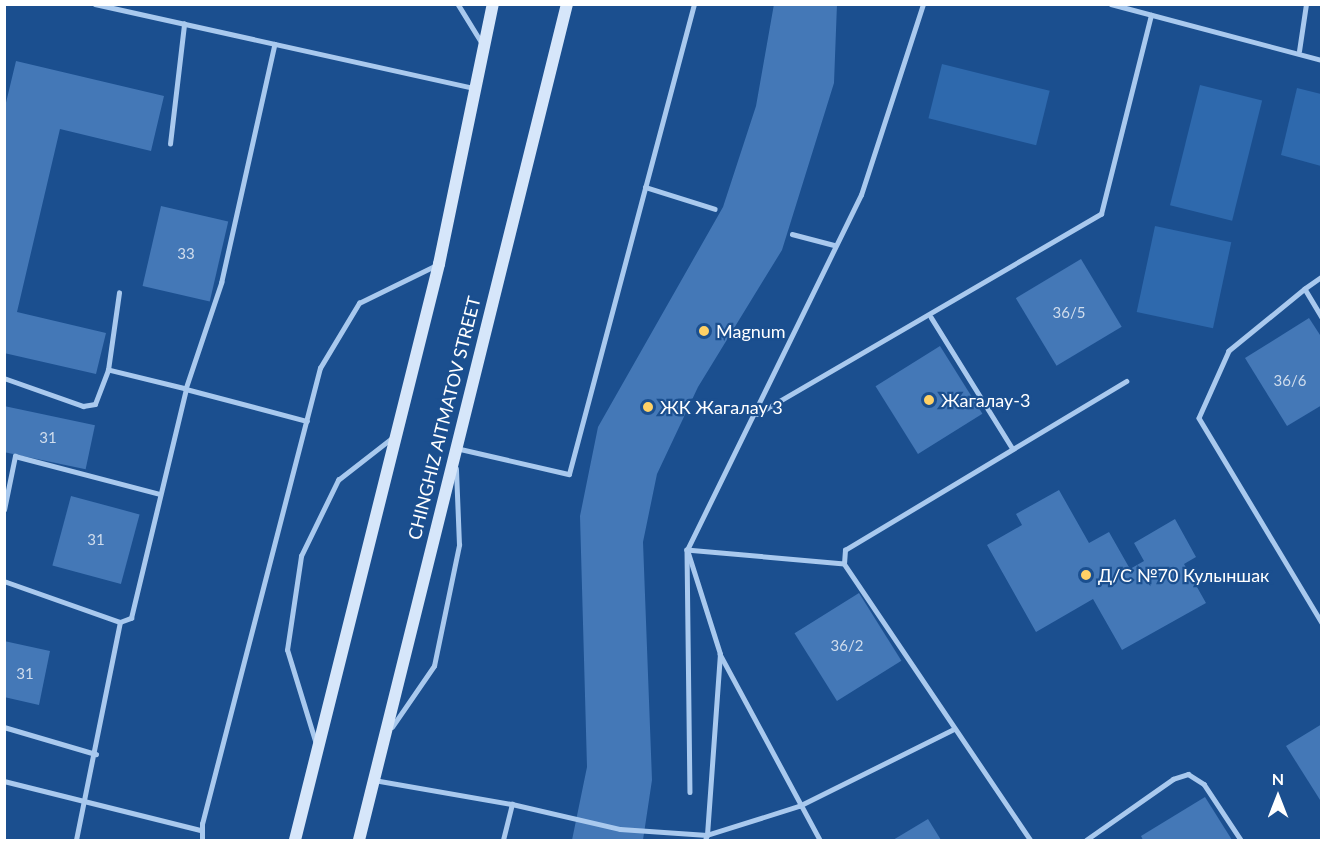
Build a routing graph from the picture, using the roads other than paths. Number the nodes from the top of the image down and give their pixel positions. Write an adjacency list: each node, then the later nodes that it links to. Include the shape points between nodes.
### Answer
1 (95, 4): 10 (lane)
2 (458, 4): 12 (lane)
3 (493, 4): 12 (main road)
4 (567, 4): 34 (main road, CHINGHIZ AITMATOV STREET)
5 (694, 4): 17 (lane)
6 (923, 4): 20 (lane, via 861,195)
7 (1111, 4): 9 (lane)
8 (1306, 4): 13 (lane)
9 (1151, 15): 13 (lane); 25 (lane, via 1101,214)
10 (184, 24): 11 (lane); 16 (lane)
11 (275, 44): 15 (lane); 30 (lane, via 222,282)
12 (482, 44): 15 (main road)
13 (1299, 51): 14 (lane)
14 (1322, 60)
15 (473, 88): 21 (main road)
16 (170, 144)
17 (645, 187): 18 (lane); 34 (lane, via 569,474)
18 (715, 209)
19 (792, 234): 20 (lane)
20 (834, 245): 31 (lane)
21 (439, 264): 32 (lane, via 359,303 320,368); 33 (main road)
22 (1322, 277): 23 (lane)
23 (1305, 288): 26 (lane); 42 (lane, via 1229,351 1199,418)
24 (119, 293): 27 (lane)
25 (931, 317): 31 (lane); 35 (lane)
26 (1322, 317)
27 (108, 370): 28 (lane, via 98,399 91,406); 30 (lane)
28 (4, 378)
29 (1126, 381): 35 (lane)
30 (186, 389): 32 (lane); 36 (lane)
31 (756, 414): 38 (lane)
32 (307, 421): 55 (lane)
33 (396, 435): 47 (main road); 47 (lane, via 338,480 301,556 287,650)
34 (455, 448): 46 (main road, CHINGHIZ AITMATOV STREET); 46 (lane, via 459,545 434,666)
35 (1013, 449): 39 (lane, via 845,550)
36 (160, 494): 37 (lane, via 15,456); 41 (lane, via 131,618)
37 (4, 510)
38 (687, 550): 39 (lane); 43 (lane); 51 (lane)
39 (844, 564): 45 (lane)
40 (4, 581): 41 (lane)
41 (120, 622): 48 (lane)
42 (1322, 623)
43 (720, 654): 54 (lane); 56 (lane)
44 (4, 727): 48 (lane)
45 (954, 729): 54 (lane); 63 (lane)
46 (385, 737): 49 (main road, CHINGHIZ AITMATOV STREET)
47 (318, 750): 59 (main road)
48 (96, 754): 52 (lane)
49 (374, 780): 53 (lane); 60 (main road, CHINGHIZ AITMATOV STREET)
50 (4, 781): 52 (lane)
51 (690, 792)
52 (86, 798): 55 (lane); 57 (lane)
53 (512, 804): 56 (lane, via 620,829); 61 (lane)
54 (799, 806): 56 (lane); 62 (lane)
55 (201, 830): 58 (lane)
56 (706, 838)
57 (75, 840)
58 (202, 840)
59 (295, 840)
60 (359, 840)
61 (503, 840)
62 (820, 840)
63 (1030, 840)
64 (1086, 840): 65 (lane, via 1173,779 1188,774 1204,784)
65 (1241, 840)

